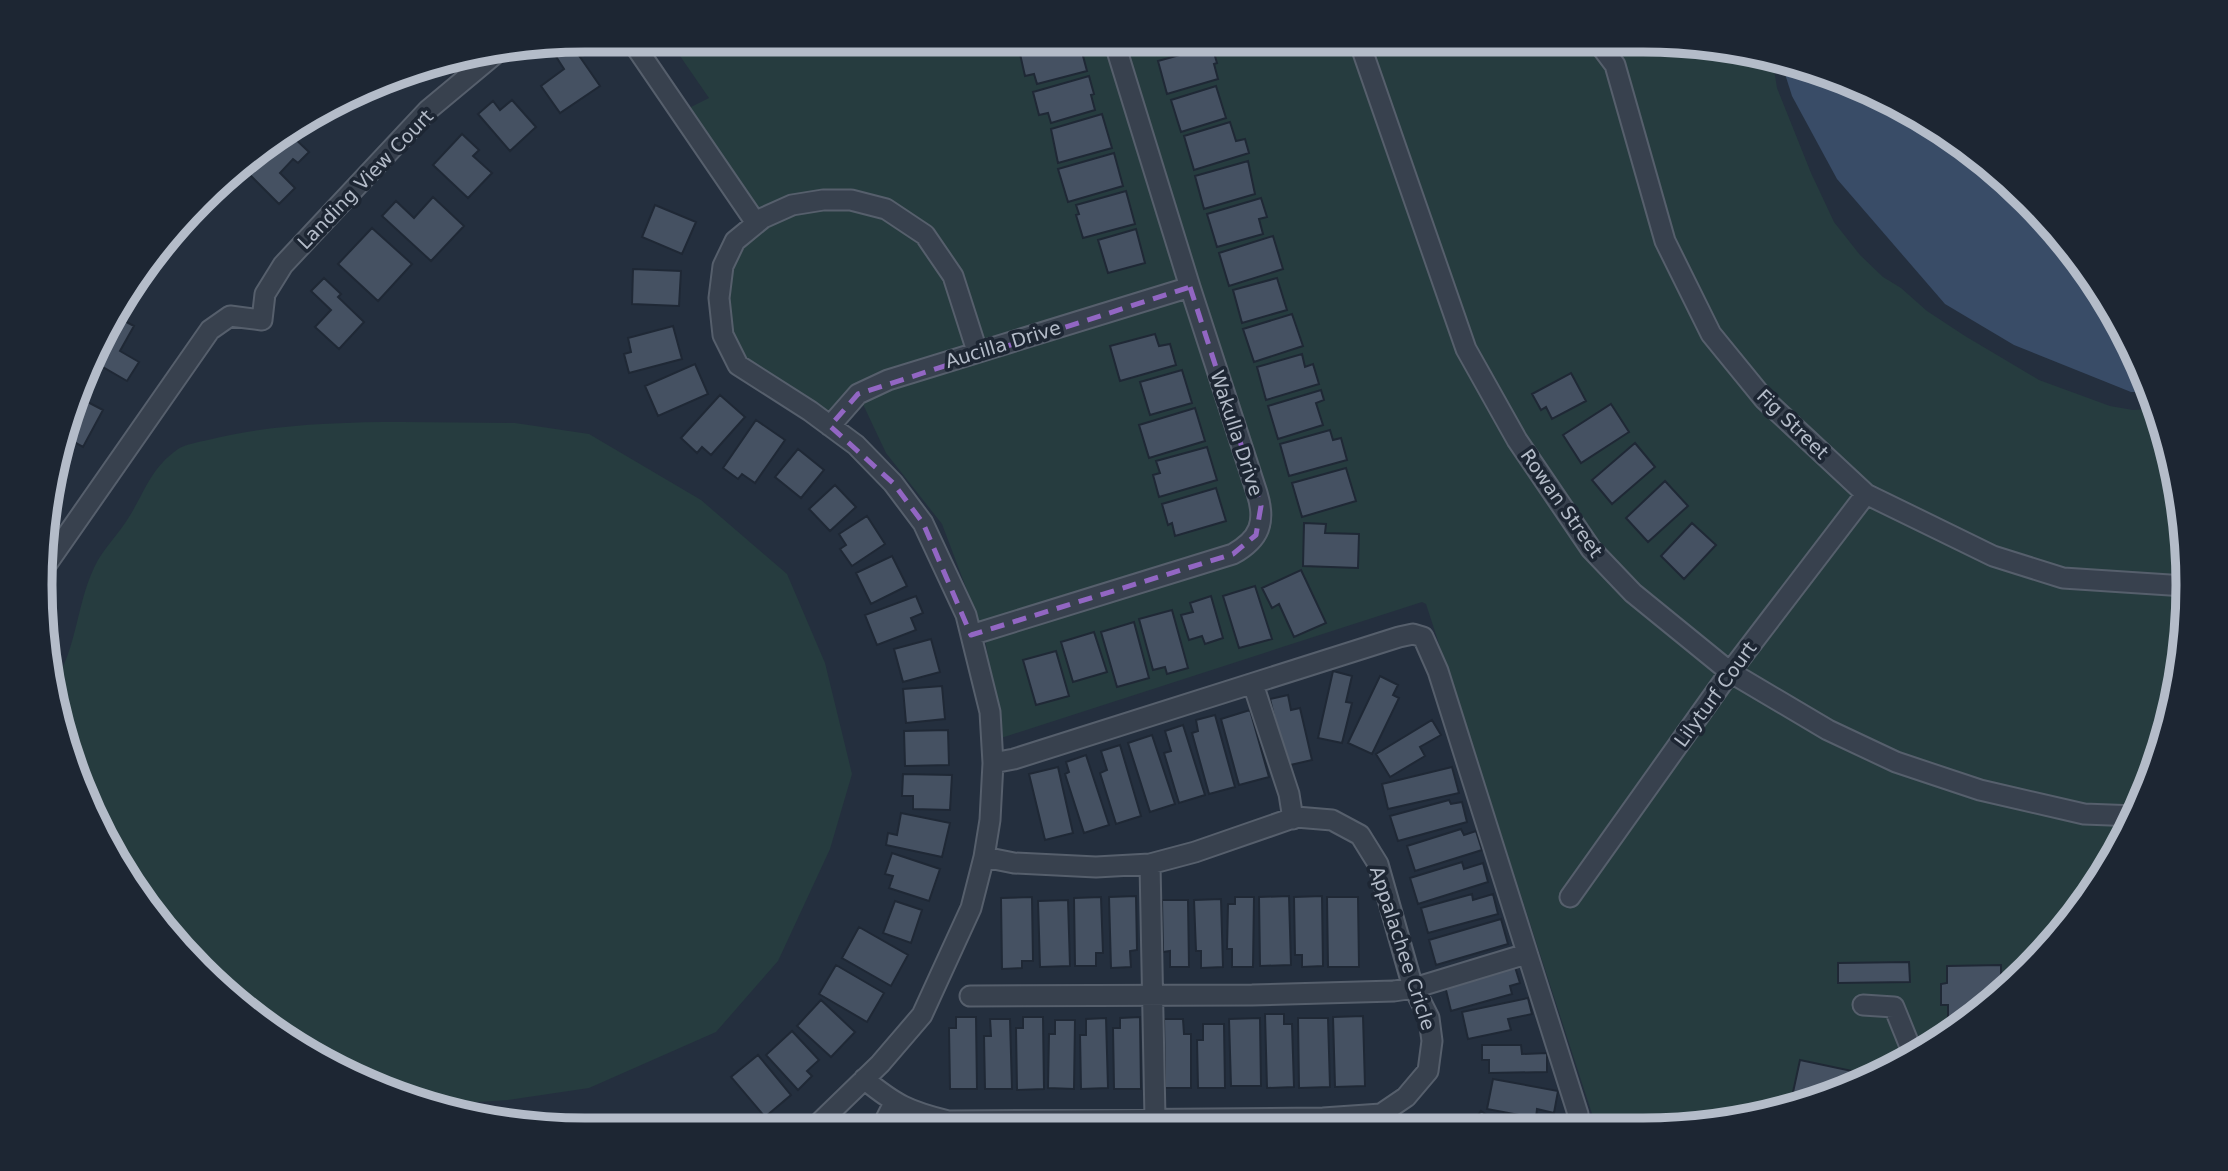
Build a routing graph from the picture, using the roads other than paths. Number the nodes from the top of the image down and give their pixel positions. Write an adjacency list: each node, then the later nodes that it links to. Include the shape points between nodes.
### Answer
1 (639, 52): 6 (street)
2 (1117, 52): 7 (street, Wakulla Drive)
3 (1363, 52): 14 (street, Rowan Street, via 1466,349 1517,440 1591,549 1633,593)
4 (1605, 52): 10 (street, Fig Street, via 1615,65 1665,241 1711,334 1764,399)
5 (485, 62): 11 (street, Landing View Court, via 428,110 283,265 265,294 262,320 230,316 209,330)
6 (756, 223): 8 (street, via 792,205 822,200 851,200 886,209 925,234 953,276); 9 (street, via 735,241 723,266 719,298 723,335 738,365)
7 (1190, 287): 8 (street, Aucilla Drive); 13 (street, Wakulla Drive, via 1261,506 1256,535 1233,554)
8 (977, 351): 9 (street, Aucilla Drive, via 858,394)
9 (831, 426): 13 (street, via 893,483 923,523)
10 (1866, 494): 12 (street, Fig Street, via 1993,556 2063,578); 14 (street, Lilyturf Court)
11 (54, 554)
12 (2176, 585)
13 (971, 635): 16 (street, via 990,712)
14 (1730, 672): 17 (street, Rowan Street, via 1828,730 1896,762 1980,790 2084,814); 21 (street, Lilyturf Court)
15 (1253, 684): 16 (street); 18 (street); 22 (street, via 1399,637 1423,637 1438,671)
16 (993, 763): 19 (street)
17 (2123, 816)
18 (1293, 819): 20 (street, Appalachee Cricle); 23 (street, Appalachee Cricle, via 1332,820 1360,835 1378,864)
19 (984, 857): 20 (street, Appalachee Cricle, via 1097,867); 28 (street, via 971,908 922,1014)
20 (1150, 864): 24 (street)
21 (1570, 897)
22 (1526, 954): 23 (street); 35 (street)
23 (1414, 988): 24 (street); 34 (street, Appalachee Cricle, via 1429,1018 1432,1041 1427,1071 1406,1097 1381,1114)
24 (1151, 994): 25 (street); 33 (street)
25 (970, 996)
26 (1863, 1005): 27 (street, via 1894,1007)
27 (1910, 1046)
28 (864, 1079): 29 (street, Appalachee Cricle); 30 (street)
29 (894, 1103): 31 (street); 32 (street, Appalachee Cricle)
30 (824, 1118)
31 (886, 1118)
32 (935, 1118)
33 (1155, 1118)
34 (1323, 1118)
35 (1577, 1118)

